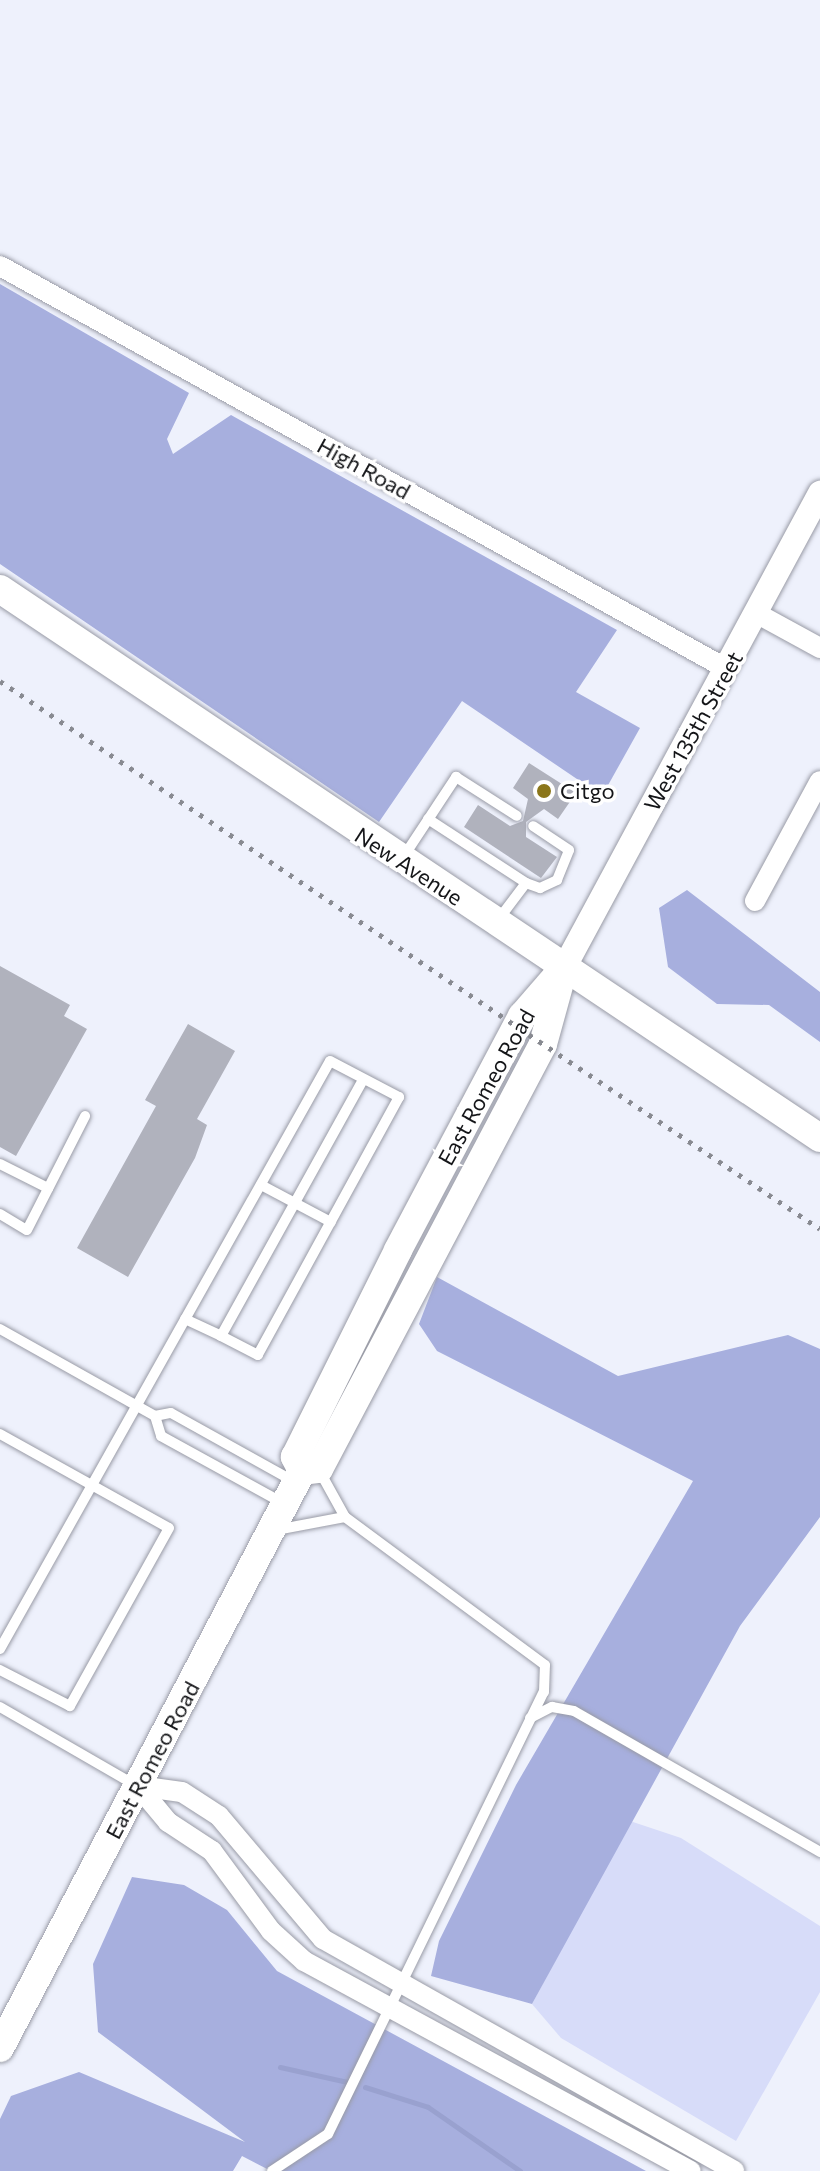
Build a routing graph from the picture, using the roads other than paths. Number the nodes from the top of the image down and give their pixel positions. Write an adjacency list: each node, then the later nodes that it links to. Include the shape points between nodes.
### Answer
1 (0, 266): 6 (street, High Road)
2 (820, 493): 4 (street, West 135th Street)
3 (0, 589): 11 (main road, New Avenue)
4 (756, 613): 5 (street); 6 (street, West 135th Street)
5 (820, 648)
6 (727, 669): 15 (street, West 135th Street)
7 (820, 781): 13 (street)
8 (517, 816): 9 (lane, via 456,777)
9 (428, 819): 11 (lane); 12 (lane)
10 (533, 826): 12 (lane, via 569,850 557,880 540,888)
11 (401, 861): 14 (main road, New Avenue)
12 (526, 883): 14 (lane)
13 (755, 901)
14 (496, 923): 15 (main road, New Avenue)
15 (564, 968): 18 (main road, New Avenue); 31 (main road, East Romeo Road, via 522,1016 398,1250 295,1457)
16 (363, 1080): 20 (lane, via 330,1061); 22 (lane); 24 (lane, via 399,1097)
17 (85, 1116): 21 (lane)
18 (820, 1138)
19 (0, 1164): 21 (lane)
20 (261, 1185): 22 (lane); 25 (lane)
21 (48, 1188): 23 (lane, via 27,1230)
22 (295, 1203): 24 (lane); 27 (lane)
23 (0, 1214)
24 (331, 1222): 27 (lane, via 258,1355)
25 (185, 1319): 27 (lane); 28 (lane)
26 (0, 1329): 28 (lane)
27 (221, 1336)
28 (136, 1406): 29 (lane); 32 (lane)
29 (155, 1416): 31 (lane, via 171,1413); 31 (lane, via 161,1436)
30 (0, 1434): 32 (lane)
31 (301, 1482): 33 (lane); 34 (main road, East Romeo Road)
32 (95, 1483): 35 (lane); 36 (lane, via 169,1528 70,1706)
33 (345, 1517): 34 (lane); 38 (lane, via 545,1665 544,1692)
34 (270, 1532): 39 (main road, East Romeo Road)
35 (0, 1649)
36 (0, 1670)
37 (0, 1707): 39 (lane)
38 (530, 1718): 40 (lane, via 552,1707 574,1711); 41 (lane)
39 (138, 1786): 41 (street, via 182,1792 219,1816 303,1922); 42 (street, via 168,1822 212,1851 271,1931 304,1961); 43 (main road, East Romeo Road)
40 (820, 1852)
41 (399, 1982): 42 (lane); 46 (street)
42 (387, 2009): 44 (lane, via 328,2134); 45 (street)
43 (0, 2048)
44 (272, 2171)
45 (691, 2171)
46 (734, 2171)

